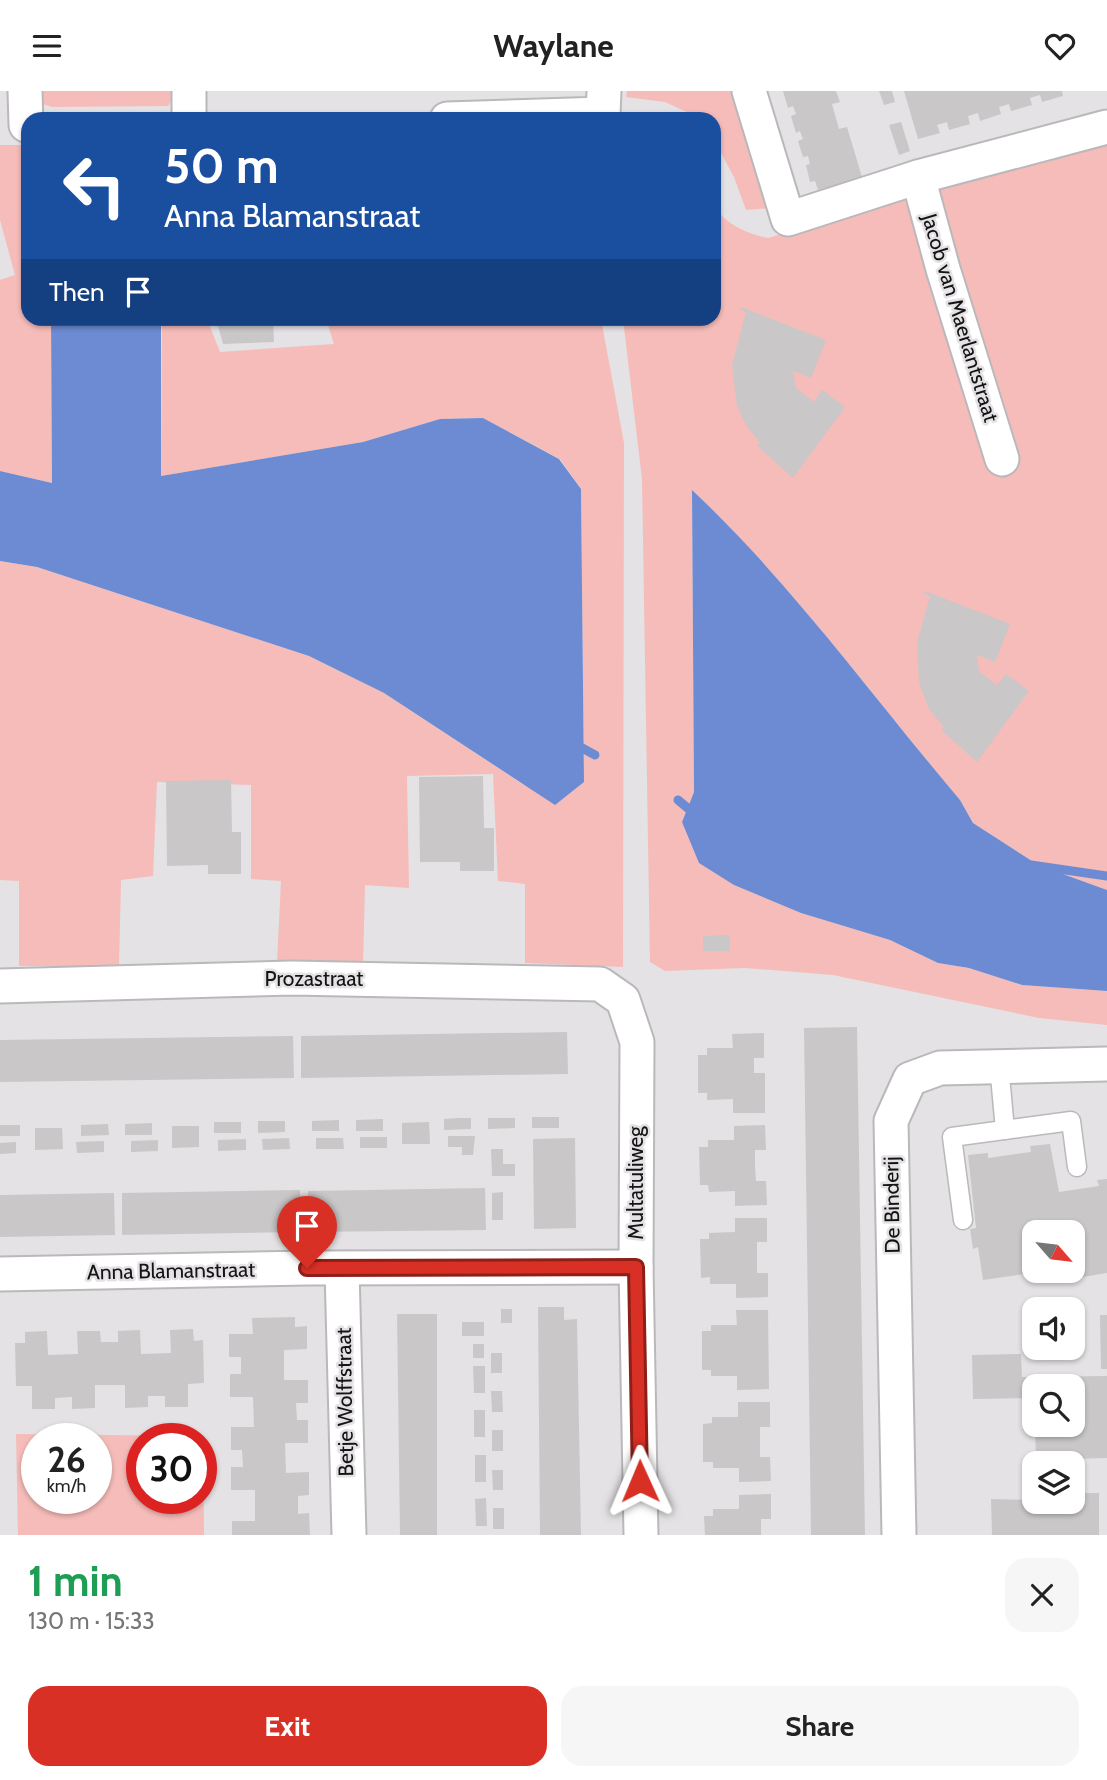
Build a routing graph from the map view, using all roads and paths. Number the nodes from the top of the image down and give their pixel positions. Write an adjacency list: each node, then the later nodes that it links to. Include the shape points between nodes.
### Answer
1 (25, 91): 7 (street)
2 (188, 91): 5 (street)
3 (604, 91): 6 (street)
4 (749, 91): 9 (street, via 788,219)
5 (189, 112)
6 (603, 112)
7 (18, 125)
8 (1107, 127): 9 (street)
9 (918, 177): 10 (street, Jacob van Maerlantstraat)
10 (1002, 459)
11 (0, 986): 12 (street, Prozastraat, via 292,978 600,984)
12 (623, 1000): 18 (street, Multatuliweg, via 637,1042)
13 (1107, 1064): 14 (street, De Binderij)
14 (999, 1065): 15 (lane); 23 (street, De Binderij, via 940,1068 910,1079 891,1121)
15 (1005, 1130): 16 (lane, via 1071,1121); 17 (lane, via 952,1137)
16 (1077, 1167)
17 (963, 1220)
18 (636, 1267): 19 (street, Anna Blamanstraat); 22 (street, Multatuliweg)
19 (342, 1270): 20 (street, Anna Blamanstraat); 21 (street, Betje Wolffstraat)
20 (0, 1274)
21 (349, 1535)
22 (641, 1535)
23 (899, 1535)

